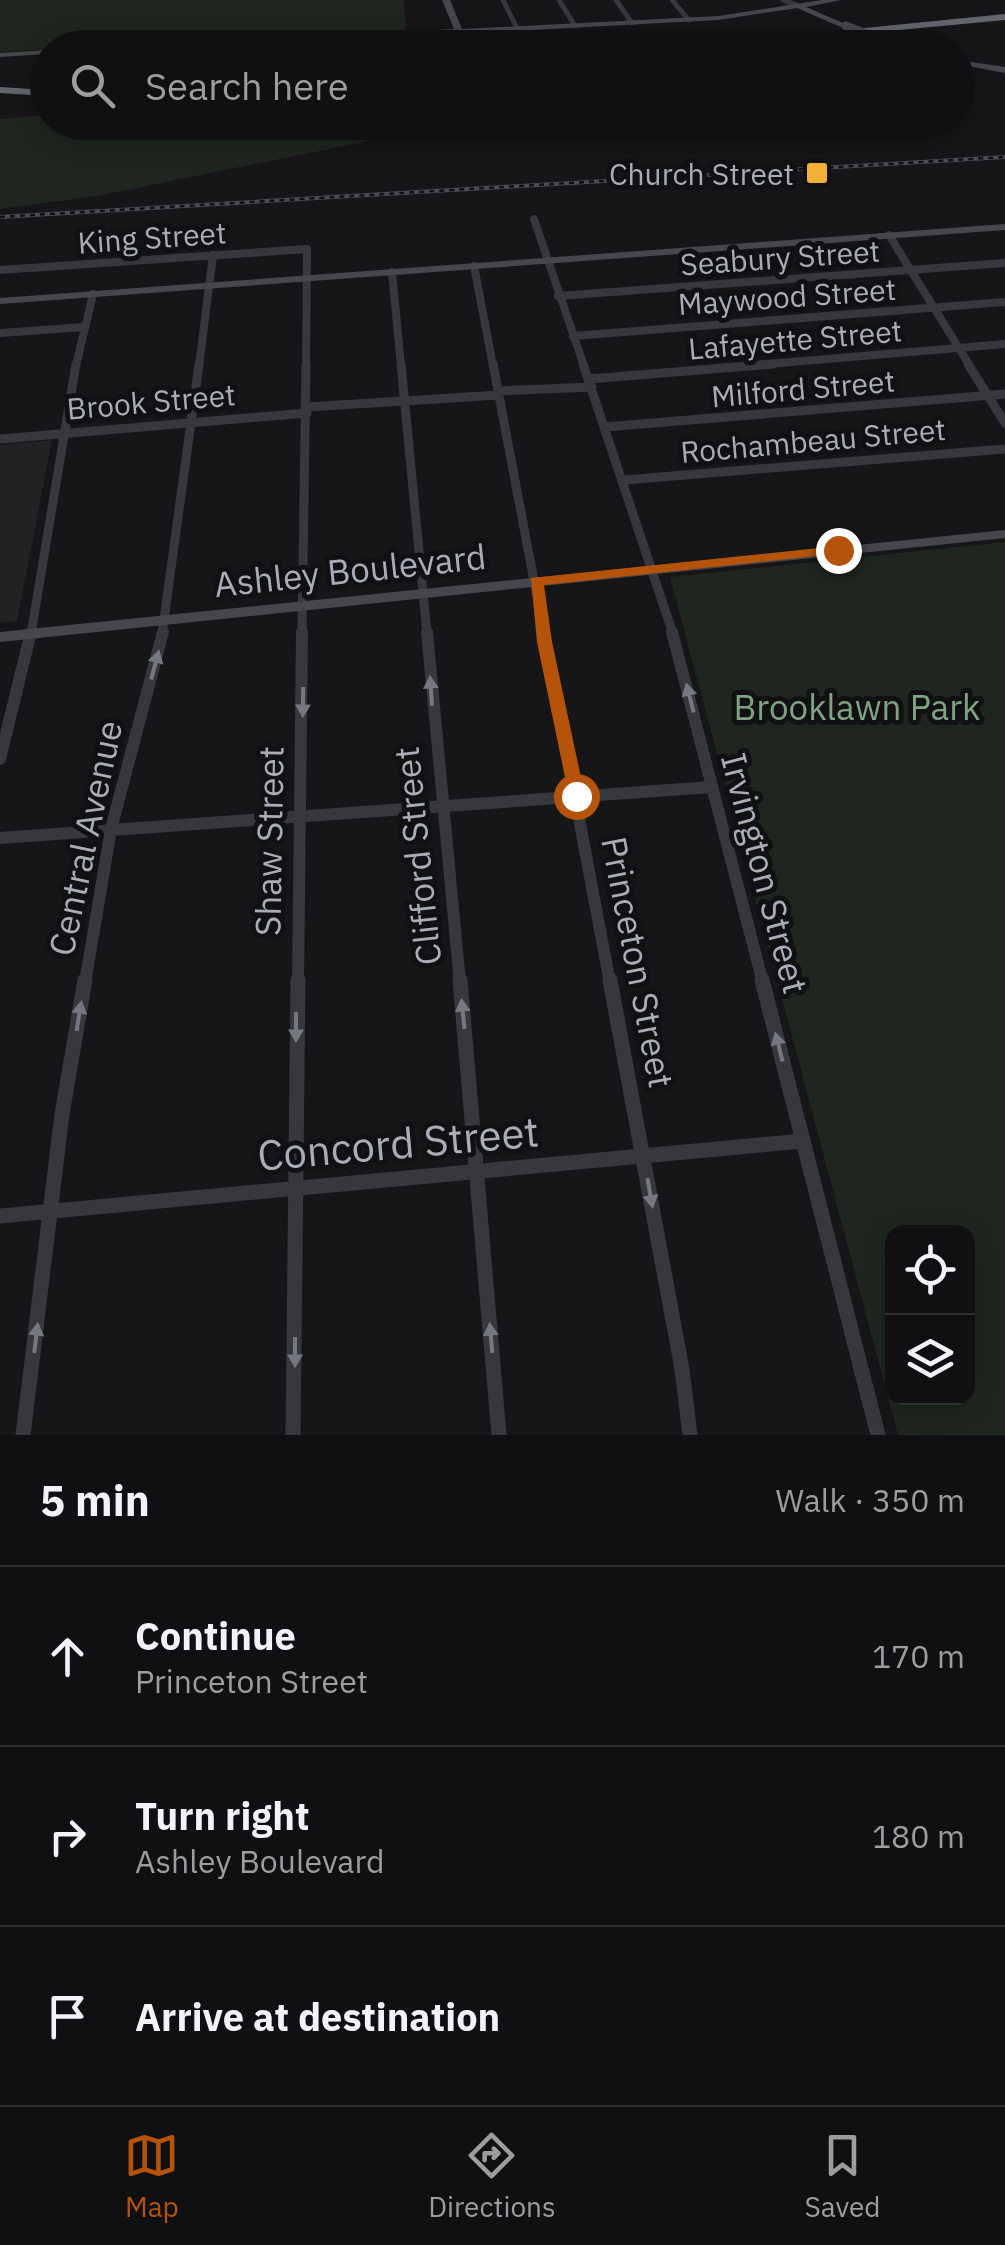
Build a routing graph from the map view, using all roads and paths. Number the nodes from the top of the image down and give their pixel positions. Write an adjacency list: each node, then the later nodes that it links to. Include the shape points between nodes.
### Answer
1 (446, 0): 17 (main road)
2 (502, 0): 16 (street)
3 (559, 0): 15 (street)
4 (616, 0): 13 (street)
5 (672, 0): 12 (street)
6 (783, 0): 8 (street)
7 (837, 0): 8 (main road)
8 (798, 6): 10 (main road); 11 (main road)
9 (1005, 6): 20 (highway)
10 (771, 11): 11 (main road); 12 (main road)
11 (818, 14): 19 (main road, bridge)
12 (689, 20): 13 (main road)
13 (632, 23): 15 (main road)
14 (1005, 23): 21 (highway); 22 (highway)
15 (575, 26): 16 (main road)
16 (518, 28): 18 (main road)
17 (459, 30)
18 (479, 30)
19 (866, 30)
20 (888, 30)
21 (905, 30)
22 (925, 30)
23 (30, 53): 24 (main road)
24 (0, 55)
25 (975, 65): 26 (main road)
26 (1005, 70)
27 (0, 94): 28 (highway)
28 (30, 96)
29 (534, 218): 34 (street, Irvington Street)
30 (1005, 227): 31 (main road)
31 (889, 235): 34 (main road); 38 (street)
32 (307, 249): 33 (street, King Street); 40 (street, Shaw Street)
33 (213, 255): 37 (street, King Street); 41 (street, Central Avenue)
34 (545, 261): 36 (main road); 43 (street, Irvington Street)
35 (1005, 262): 38 (street, Seabury Street)
36 (474, 266): 39 (main road); 53 (street, Princeton Street)
37 (0, 270)
38 (910, 270): 43 (street, Seabury Street); 46 (street)
39 (392, 272): 40 (main road); 56 (street, Clifford Street)
40 (308, 278): 41 (main road); 57 (street, Shaw Street)
41 (209, 286): 42 (main road); 59 (street, Central Avenue)
42 (93, 294): 44 (main road); 47 (street)
43 (558, 296): 49 (street, Irvington Street)
44 (0, 301)
45 (1005, 302): 46 (street, Maywood Street)
46 (934, 307): 49 (street, Maywood Street); 51 (street)
47 (84, 326): 48 (street); 61 (street)
48 (0, 333)
49 (573, 336): 52 (street, Irvington Street)
50 (1005, 344): 51 (street, Lafayette Street)
51 (959, 348): 52 (street, Lafayette Street); 55 (street)
52 (590, 383): 53 (street, Brook Street); 60 (street, Irvington Street)
53 (498, 393): 56 (street, Brook Street); 67 (street, Princeton Street)
54 (1005, 394): 55 (street, Milford Street)
55 (988, 396): 58 (street); 60 (street, Milford Street)
56 (405, 400): 57 (street, Brook Street); 68 (street, Clifford Street)
57 (307, 410): 59 (street, Brook Street); 69 (street, Shaw Street)
58 (1005, 422)
59 (192, 423): 61 (street, Brook Street); 70 (street, Central Avenue)
60 (605, 427): 64 (street, Irvington Street)
61 (66, 433): 62 (street, Brook Street); 71 (street)
62 (0, 439)
63 (1005, 449): 64 (street, Rochambeau Street)
64 (624, 480): 66 (street, Irvington Street)
65 (1005, 534): 66 (main road, Ashley Boulevard)
66 (654, 570): 67 (main road, Ashley Boulevard); 74 (street, Irvington Street, one-way to 66)
67 (536, 581): 68 (main road, Ashley Boulevard); 75 (street, Princeton Street)
68 (424, 593): 69 (main road, Ashley Boulevard); 76 (street, Clifford Street, one-way to 68)
69 (306, 605): 70 (main road, Ashley Boulevard); 77 (street, Shaw Street, one-way to 77)
70 (166, 620): 71 (main road, Ashley Boulevard); 78 (street, Central Avenue, one-way to 70)
71 (31, 634): 72 (main road, Ashley Boulevard); 73 (street)
72 (0, 637)
73 (0, 759)
74 (711, 787): 75 (street); 80 (street, Irvington Street, one-way to 74)
75 (576, 796): 76 (street); 81 (street, Princeton Street)
76 (441, 806): 77 (street); 82 (street, Clifford Street, one-way to 76)
77 (301, 817): 78 (street); 83 (street, Shaw Street, one-way to 83)
78 (112, 829): 79 (street); 84 (street, Central Avenue, one-way to 78)
79 (0, 838)
80 (804, 1142): 81 (street, Concord Street); 90 (street, Irvington Street)
81 (644, 1154): 82 (street, Concord Street); 89 (street, Princeton Street, one-way to 89)
82 (477, 1170): 83 (street, Concord Street); 88 (street, Clifford Street, one-way to 82)
83 (295, 1187): 84 (street, Concord Street); 87 (street, Shaw Street, one-way to 87)
84 (50, 1212): 85 (street, Concord Street); 86 (street, Central Avenue, one-way to 84)
85 (0, 1216)
86 (24, 1435)
87 (293, 1435)
88 (499, 1435)
89 (690, 1435)
90 (878, 1435)

